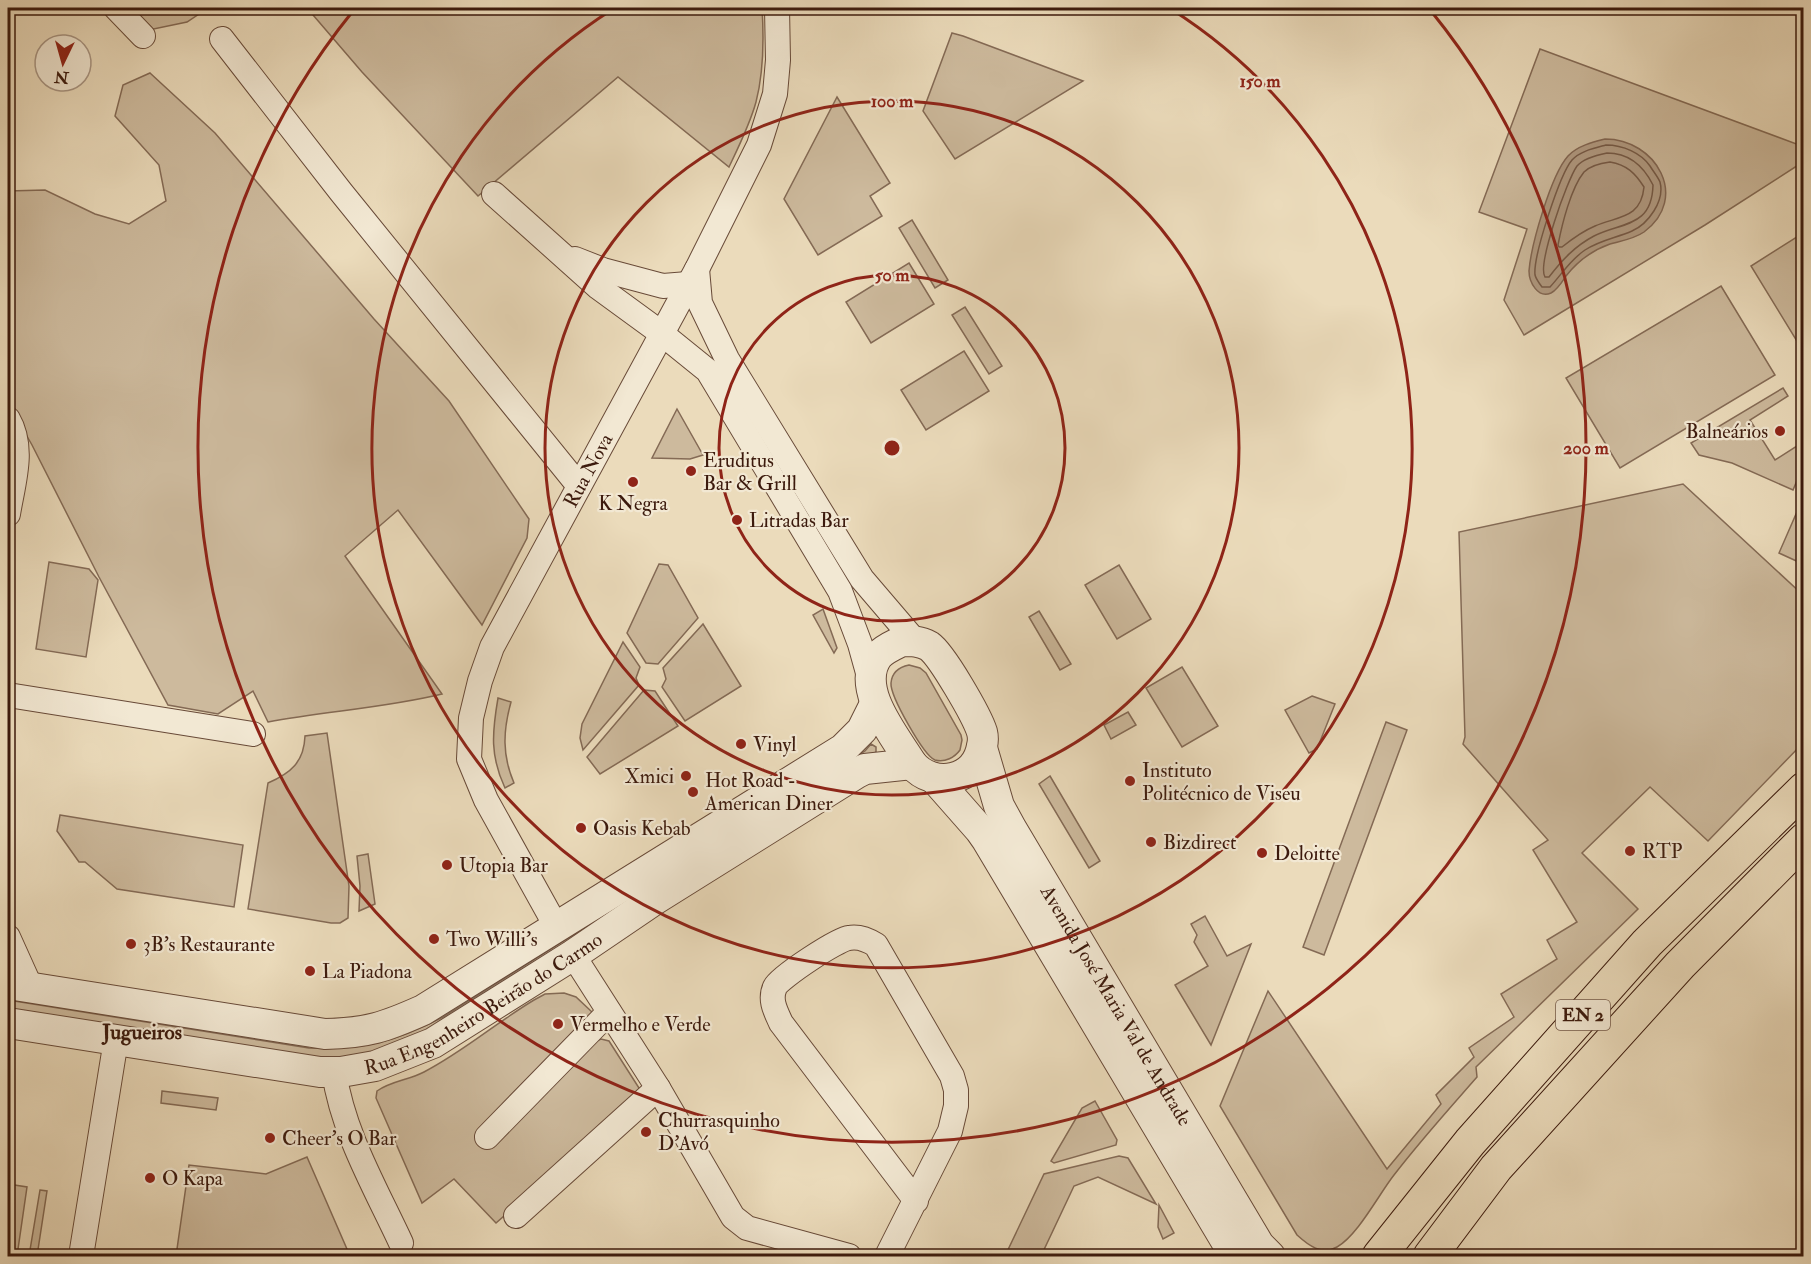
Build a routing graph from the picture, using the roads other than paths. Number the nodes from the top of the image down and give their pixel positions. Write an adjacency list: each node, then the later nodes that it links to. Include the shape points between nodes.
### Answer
1 (116, 8): 3 (street)
2 (777, 8): 7 (street, Rua Nova, via 777,71 768,121)
3 (142, 36)
4 (222, 39): 10 (street)
5 (494, 194): 6 (street, Avenida José Maria Val de Andrade)
6 (559, 252): 7 (street, via 663,286); 8 (street, Avenida José Maria Val de Andrade, via 598,287)
7 (692, 276): 8 (street, Rua Nova); 12 (street, Avenida José Maria Val de Andrade, via 700,303 727,359 861,579)
8 (661, 333): 10 (street, Rua Nova); 13 (street, Avenida José Maria Val de Andrade, via 708,371 840,591)
9 (8, 419): 11 (street, via 16,439)
10 (579, 486): 20 (street, Rua Nova, via 492,647 471,718 470,759 486,800)
11 (8, 514)
12 (915, 640): 13 (street, via 902,641 878,656 872,668); 16 (street, Avenida José Maria Val de Andrade, via 930,647 951,676 981,730)
13 (873, 692): 17 (street, Avenida José Maria Val de Andrade); 20 (street, Rua Engenheiro Beirão do Carmo, via 862,730 843,749)
14 (8, 695): 15 (street)
15 (253, 734)
16 (982, 748): 17 (street, via 967,771 953,778); 38 (street, Avenida José Maria Val de Andrade, via 999,806 1011,828 1259,1245)
17 (924, 772): 22 (street, Rua Engenheiro Beirão do Carmo, via 865,769); 37 (street, Avenida José Maria Val de Andrade, via 987,840)
18 (1803, 789): 33 (main road, EN 2, via 1647,943 1470,1142)
19 (1803, 840): 39 (main road, EN 2, via 1680,965 1496,1168)
20 (557, 928): 23 (street, Rua Engenheiro Beirão do Carmo, via 423,1010 385,1027 354,1033 325,1034)
21 (8, 938): 23 (street)
22 (573, 955): 24 (street); 27 (street, Rua Engenheiro Beirão do Carmo, via 433,1043 375,1066)
23 (19, 986)
24 (609, 1012): 28 (street); 29 (street)
25 (8, 1023): 26 (street, Rua Engenheiro Beirão do Carmo)
26 (116, 1040): 27 (street, Rua Engenheiro Beirão do Carmo, via 299,1070); 34 (street)
27 (334, 1072): 32 (street, via 345,1123)
28 (658, 1088): 31 (street); 35 (street, via 733,1217 747,1228)
29 (487, 1137)
30 (916, 1201): 30 (street, via 950,1131 956,1090 952,1076 876,945 850,938 786,976 776,987 772,1004 781,1023); 36 (street)
31 (516, 1216)
32 (401, 1243)
33 (1378, 1254)
34 (81, 1257)
35 (849, 1257)
36 (888, 1257)
37 (1235, 1257)
38 (1270, 1257)
39 (1430, 1257)

